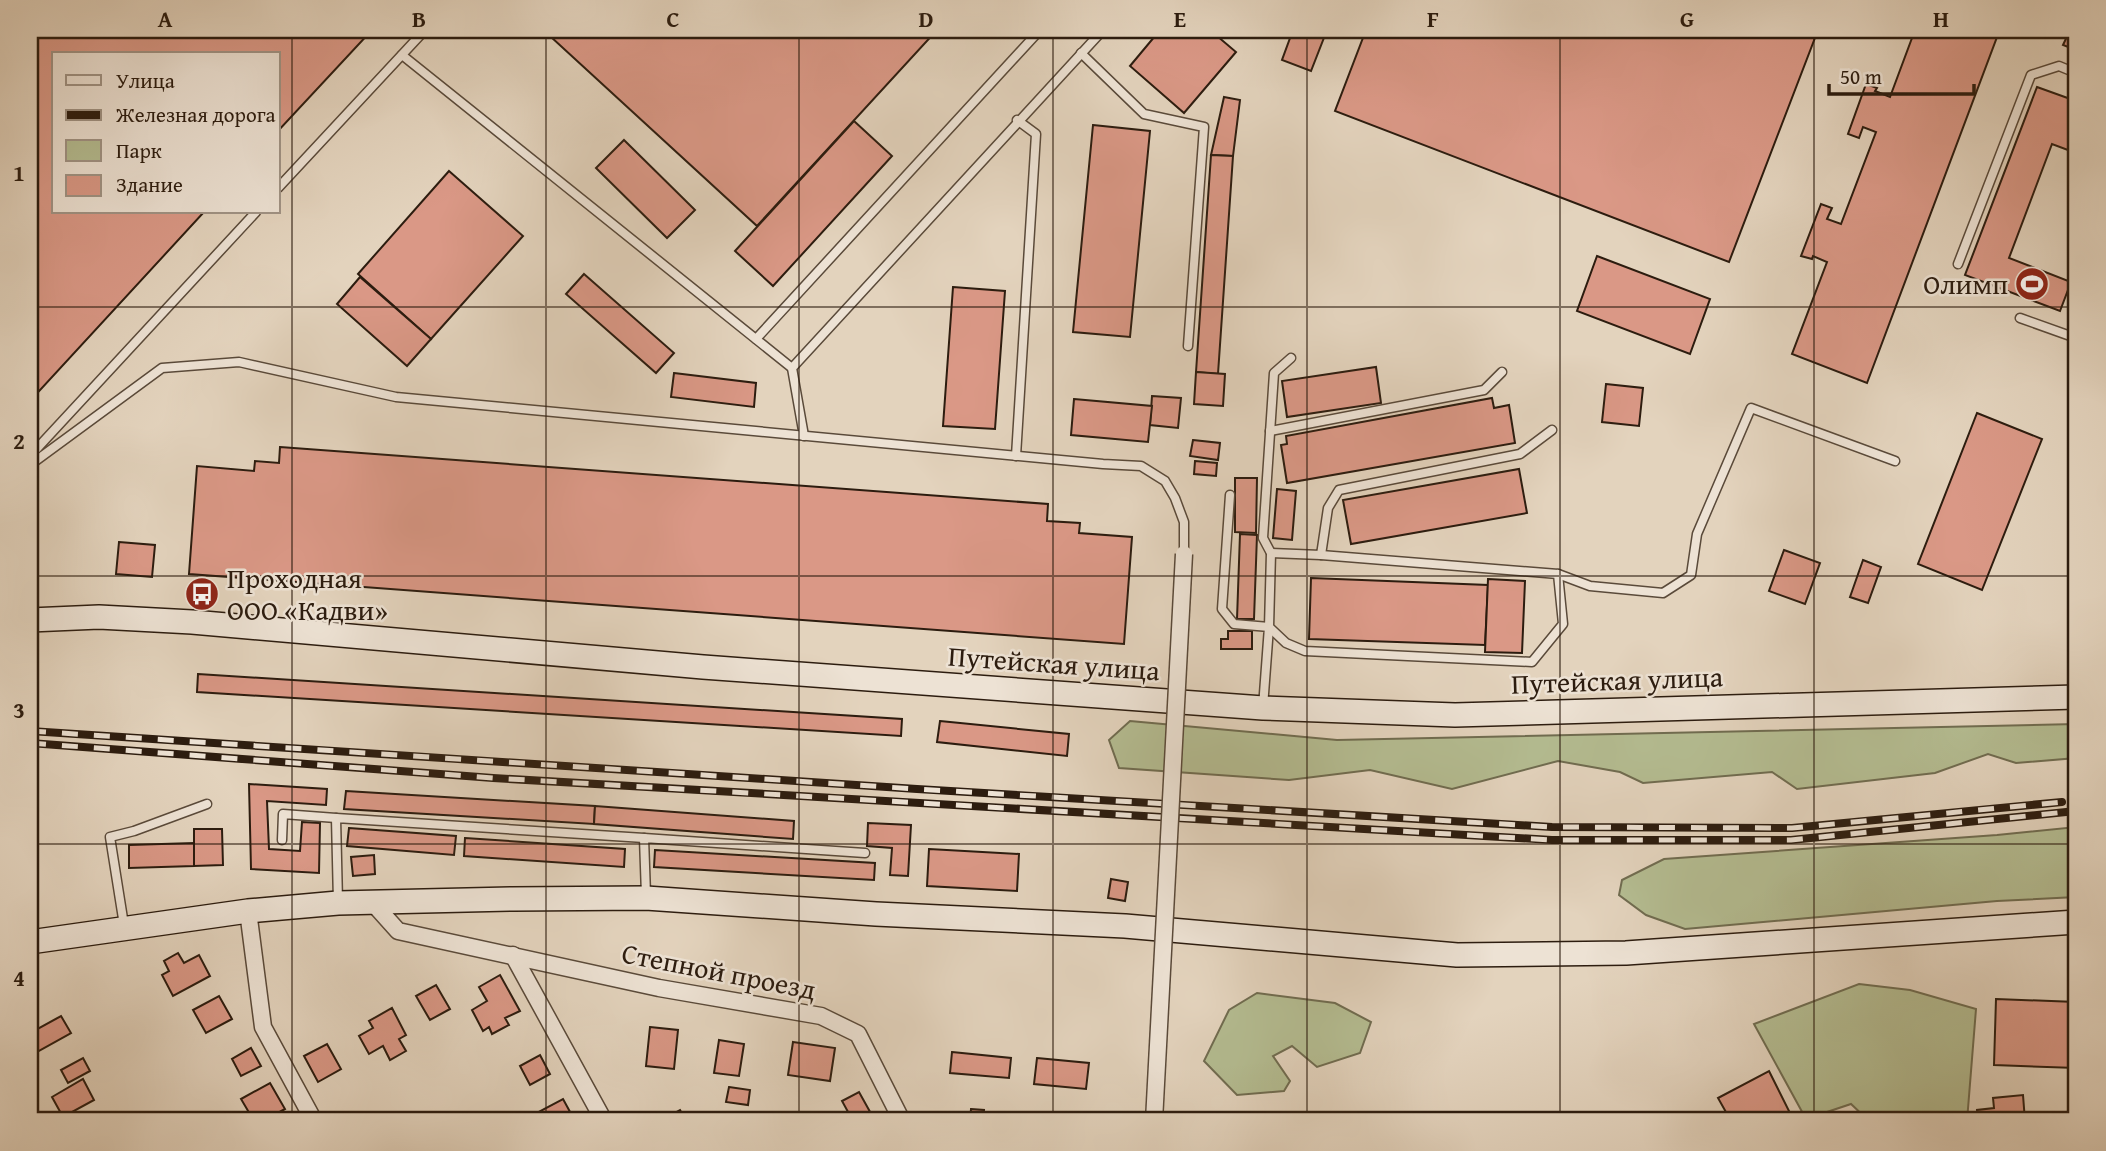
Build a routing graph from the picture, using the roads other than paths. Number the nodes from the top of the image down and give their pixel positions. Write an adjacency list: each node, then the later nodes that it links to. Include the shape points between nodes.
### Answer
1 (425, 30): 5 (lane)
2 (1040, 30): 13 (lane)
3 (1103, 30): 4 (lane)
4 (1081, 53): 7 (lane); 14 (lane, via 1144,114 1204,127)
5 (402, 55): 8 (lane); 13 (lane)
6 (2076, 73): 10 (lane, via 2059,66 2031,75)
7 (1017, 121): 16 (lane); 22 (lane, via 1036,134)
8 (280, 186)
9 (255, 214): 21 (lane)
10 (1958, 264)
11 (2020, 318): 12 (lane)
12 (2076, 338)
13 (755, 339): 16 (lane)
14 (1188, 346)
15 (1291, 358): 19 (lane, via 1274,373)
16 (792, 368): 20 (lane)
17 (1502, 372): 19 (lane, via 1484,390)
18 (1552, 430): 28 (lane, via 1520,454 1339,490 1328,508)
19 (1270, 431): 26 (lane, via 1263,538)
20 (804, 436): 22 (lane); 24 (lane, via 396,397 239,362 162,368)
21 (30, 456)
22 (1016, 456): 27 (lane, via 1141,466 1165,481 1175,498 1184,522)
23 (1895, 461): 29 (lane, via 1751,408 1697,534 1691,575 1663,593 1590,586)
24 (30, 465)
25 (1230, 495): 31 (lane, via 1222,609 1234,624)
26 (1271, 553): 28 (lane); 31 (lane)
27 (1184, 554): 50 (street, bridge)
28 (1321, 555): 29 (lane)
29 (1558, 574): 31 (lane, via 1563,624 1532,662 1305,651 1286,643)
30 (30, 621): 33 (main road, Путейская улица, via 99,617 192,622 703,667)
31 (1269, 627): 33 (lane)
32 (2076, 697): 33 (main road, Путейская улица, via 1455,715)
33 (1263, 708)
34 (207, 804): 44 (lane, via 110,837)
35 (336, 818): 36 (lane); 37 (lane, via 284,814); 41 (lane)
36 (644, 838): 38 (lane); 39 (lane)
37 (282, 840)
38 (865, 853)
39 (646, 898): 40 (main road); 43 (main road, via 1125,926 1457,955 1626,953)
40 (372, 902): 41 (main road); 46 (street, Степной проезд, via 398,931)
41 (338, 903): 42 (main road)
42 (248, 911): 44 (main road); 47 (street, via 262,1027)
43 (2076, 922)
44 (124, 928): 45 (main road)
45 (30, 942)
46 (513, 955): 48 (street); 49 (street, Степной проезд, via 660,988 821,1016 858,1034)
47 (314, 1121)
48 (604, 1121)
49 (902, 1121)
50 (1154, 1121)

